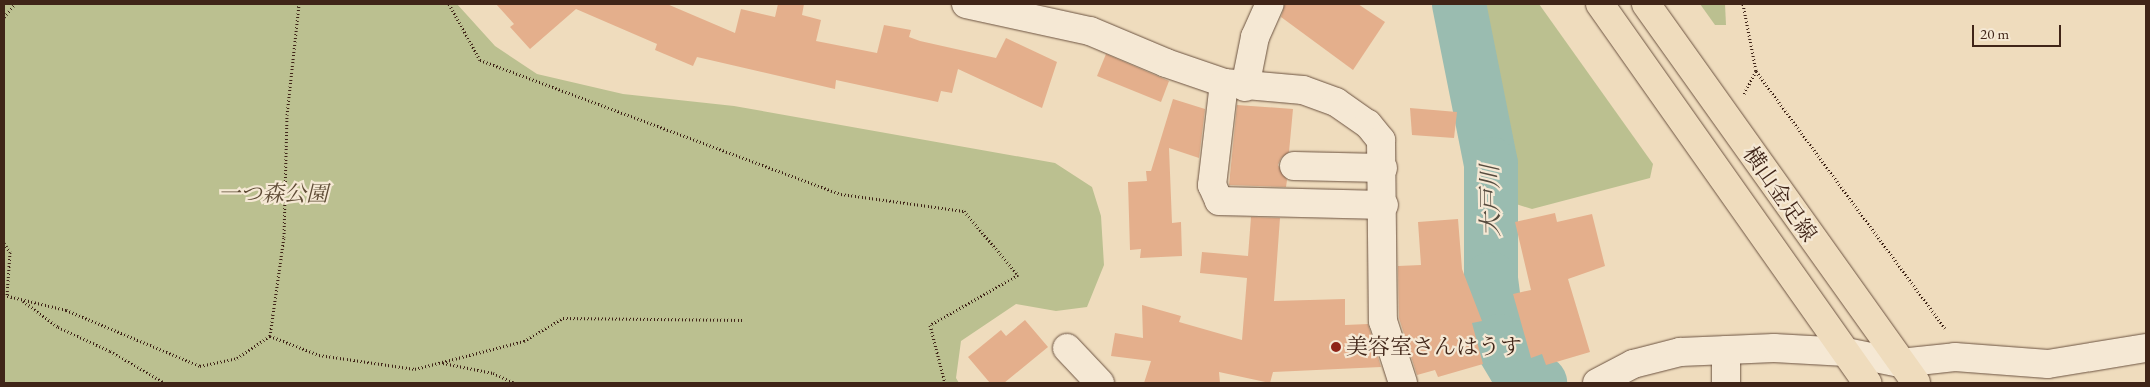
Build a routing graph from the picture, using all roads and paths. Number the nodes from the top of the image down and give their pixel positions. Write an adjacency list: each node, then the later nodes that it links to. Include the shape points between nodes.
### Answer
1 (15, 4): 9 (path)
2 (299, 4): 20 (path, via 287,115 284,237)
3 (449, 4): 30 (path, via 480,60 841,194 964,211 1018,275 930,325)
4 (966, 4): 11 (street, via 1090,31 1166,64)
5 (1270, 4): 11 (street)
6 (1600, 4): 24 (main road, 横山金足線)
7 (1646, 4): 12 (main road, 横山金足線)
8 (1743, 4): 10 (path)
9 (4, 17)
10 (1756, 71): 12 (path); 25 (path)
11 (1235, 85): 14 (street, via 1289,87 1336,102 1368,124 1381,140); 15 (street, via 1212,185 1219,202)
12 (1730, 124): 27 (main road, 横山金足線)
13 (1294, 166): 14 (street)
14 (1383, 168): 15 (street)
15 (1384, 205): 32 (street, via 1380,253 1383,322)
16 (4, 242): 17 (path, via 10,252)
17 (5, 295): 18 (path)
18 (20, 299): 20 (path, via 66,310 200,366 237,358); 28 (path, via 58,327 110,351)
19 (744, 320): 26 (path, via 563,318 524,341)
20 (270, 336): 26 (path, via 319,355 415,368)
21 (1067, 348): 31 (street)
22 (2146, 348): 25 (street, via 2048,364)
23 (1726, 350): 24 (street, via 1774,348); 33 (street, via 1680,352 1632,364); 34 (street)
24 (1846, 352): 27 (street); 35 (main road, 横山金足線)
25 (1967, 358): 27 (street)
26 (441, 362): 29 (path, via 493,373)
27 (1908, 373)
28 (165, 383)
29 (514, 383)
30 (946, 383)
31 (1100, 383)
32 (1402, 383)
33 (1597, 383)
34 (1726, 383)
35 (1867, 383)

